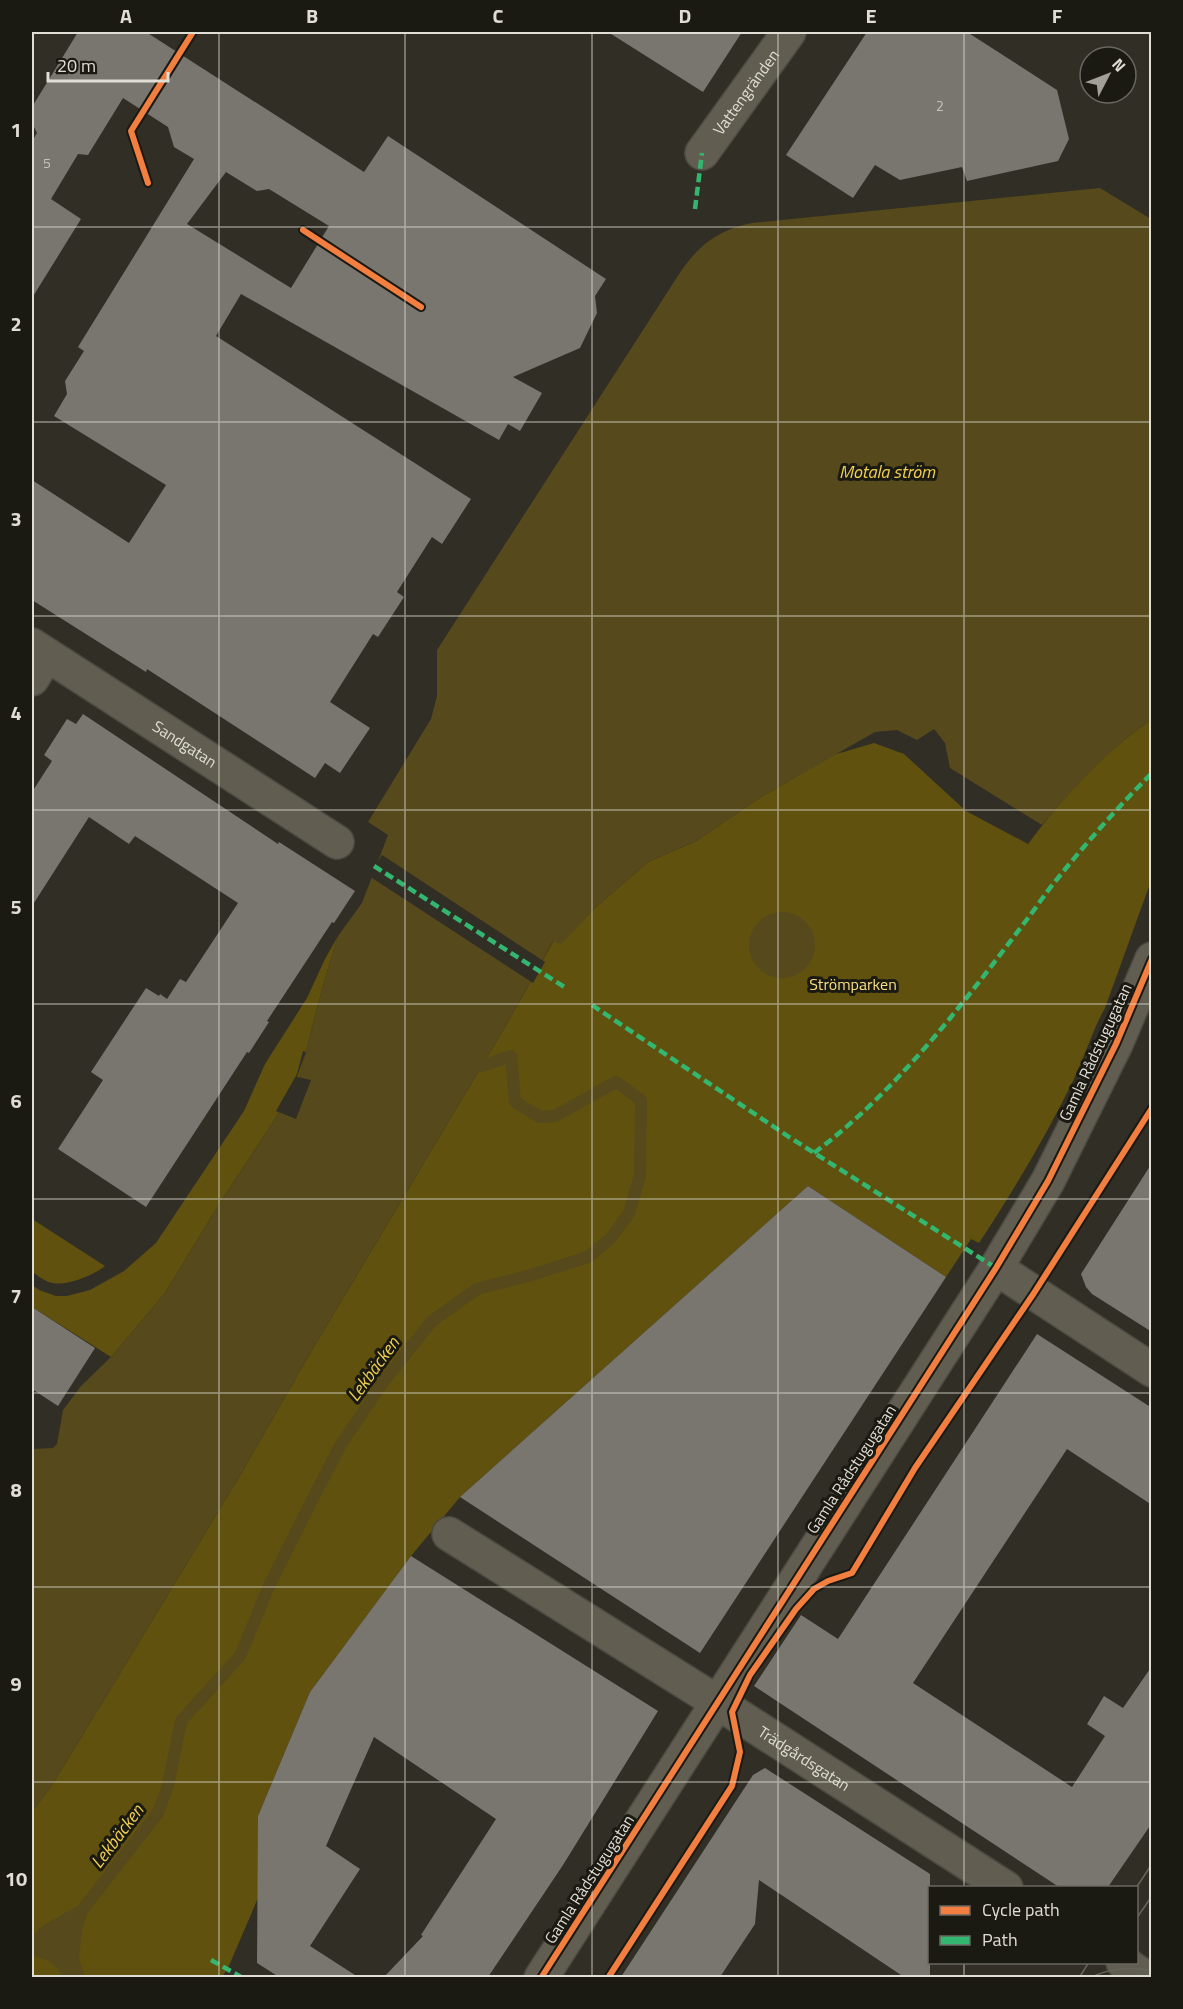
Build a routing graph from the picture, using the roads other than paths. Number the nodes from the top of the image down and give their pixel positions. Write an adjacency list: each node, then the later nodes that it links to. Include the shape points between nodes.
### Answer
1 (789, 32): 2 (street, Vattengränden)
2 (702, 153)
3 (37, 660): 4 (street, Sandgatan)
4 (337, 842)
5 (1152, 959): 6 (street, Gamla Rådstugugatan, via 1116,1044 1048,1181)
6 (996, 1268): 7 (street); 9 (street, Gamla Rådstugugatan)
7 (1152, 1370)
8 (449, 1534): 9 (street, Trädgårdsgatan)
9 (717, 1702): 10 (street, Trädgårdsgatan); 12 (street, Gamla Rådstugugatan)
10 (1004, 1886)
11 (1126, 1964): 13 (street)
12 (541, 1977)
13 (1146, 1977)

